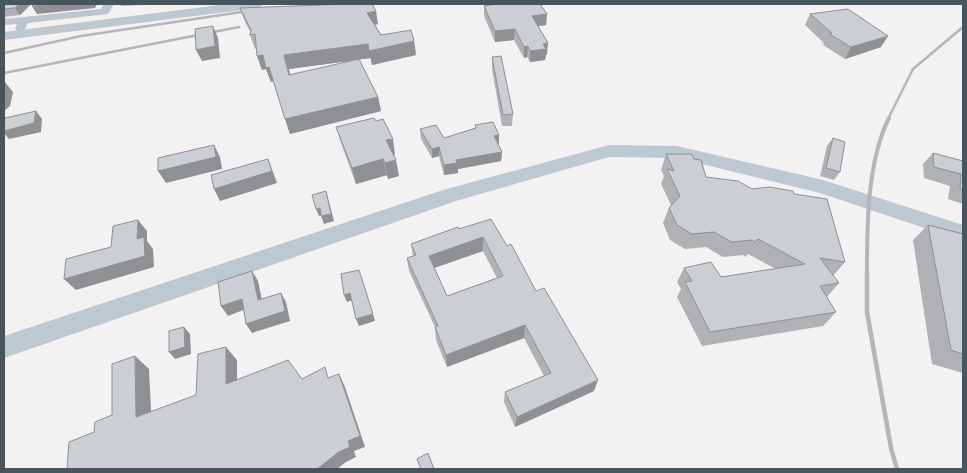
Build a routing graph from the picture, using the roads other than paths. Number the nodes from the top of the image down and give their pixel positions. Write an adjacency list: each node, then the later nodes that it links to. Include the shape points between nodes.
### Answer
1 (108, 4): 5 (street, via 105,12)
2 (258, 4): 3 (main road)
3 (240, 5): 7 (main road)
4 (33, 9): 5 (street)
5 (24, 20): 6 (street); 7 (street)
6 (4, 22)
7 (11, 36)
8 (963, 232): 9 (main road, via 823,187 677,152 609,151 450,195)
9 (4, 347)

